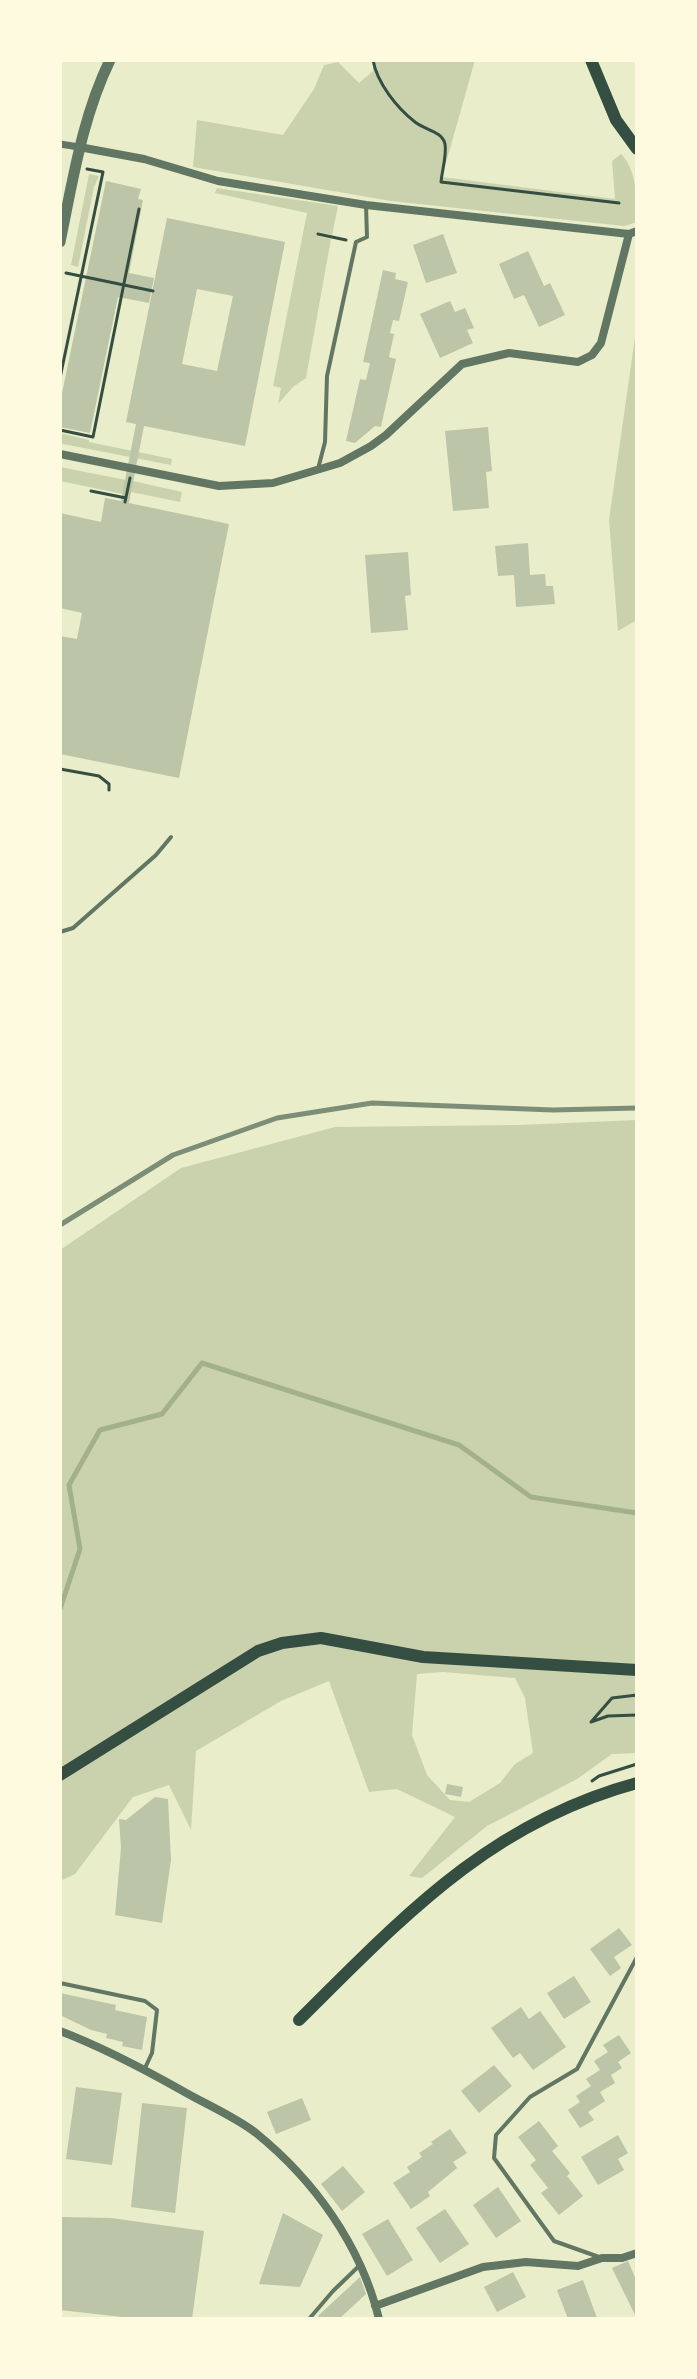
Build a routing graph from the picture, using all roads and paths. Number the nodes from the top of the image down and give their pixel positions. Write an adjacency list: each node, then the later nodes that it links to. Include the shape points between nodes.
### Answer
1 (110, 60): 5 (street)
2 (373, 60): 8 (path, via 377,78 390,95 416,123 442,137 446,146 441,182)
3 (591, 60): 6 (main road, via 616,120)
4 (60, 144): 5 (street)
5 (79, 147): 9 (street, via 218,181); 13 (street)
6 (637, 149)
7 (87, 169): 16 (path, via 103,172)
8 (619, 203)
9 (366, 205): 11 (street); 14 (lane, via 367,237)
10 (139, 209): 17 (path)
11 (633, 232): 22 (street, via 601,343 592,355 578,362 509,353 462,364 386,435)
12 (318, 234): 14 (path)
13 (60, 242)
14 (356, 242): 22 (lane, via 327,376 325,442)
15 (66, 273): 16 (path)
16 (81, 276): 17 (path); 19 (path)
17 (124, 285): 18 (path); 20 (path, via 93,437)
18 (153, 291)
19 (60, 378)
20 (60, 430)
21 (60, 454): 22 (street, via 219,486 273,483)
22 (317, 471)
23 (130, 477): 24 (path, via 125,500)
24 (91, 491)
25 (60, 769): 26 (path, via 99,776)
26 (109, 790)
27 (171, 837): 28 (lane, via 73,928)
28 (60, 932)
29 (637, 1670): 32 (main road, via 423,1657 321,1638 282,1643 258,1651)
30 (637, 1695): 31 (path, via 612,1698 591,1722)
31 (637, 1715)
32 (60, 1775)
33 (637, 1783): 36 (main road, via 571,1805 481,1854 408,1912)
34 (637, 1957): 40 (lane, via 577,2069 530,2097 496,2135 494,2158 554,2241)
35 (60, 1983): 38 (lane, via 145,2001 157,2010 152,2053)
36 (299, 2020)
37 (60, 2031): 38 (street)
38 (144, 2070): 41 (street, via 254,2132 304,2177)
39 (637, 2253): 40 (street)
40 (602, 2258): 42 (street, via 578,2266 526,2262 483,2267)
41 (361, 2265): 42 (street); 43 (lane)
42 (375, 2306): 44 (street)
43 (309, 2319)
44 (379, 2319)

